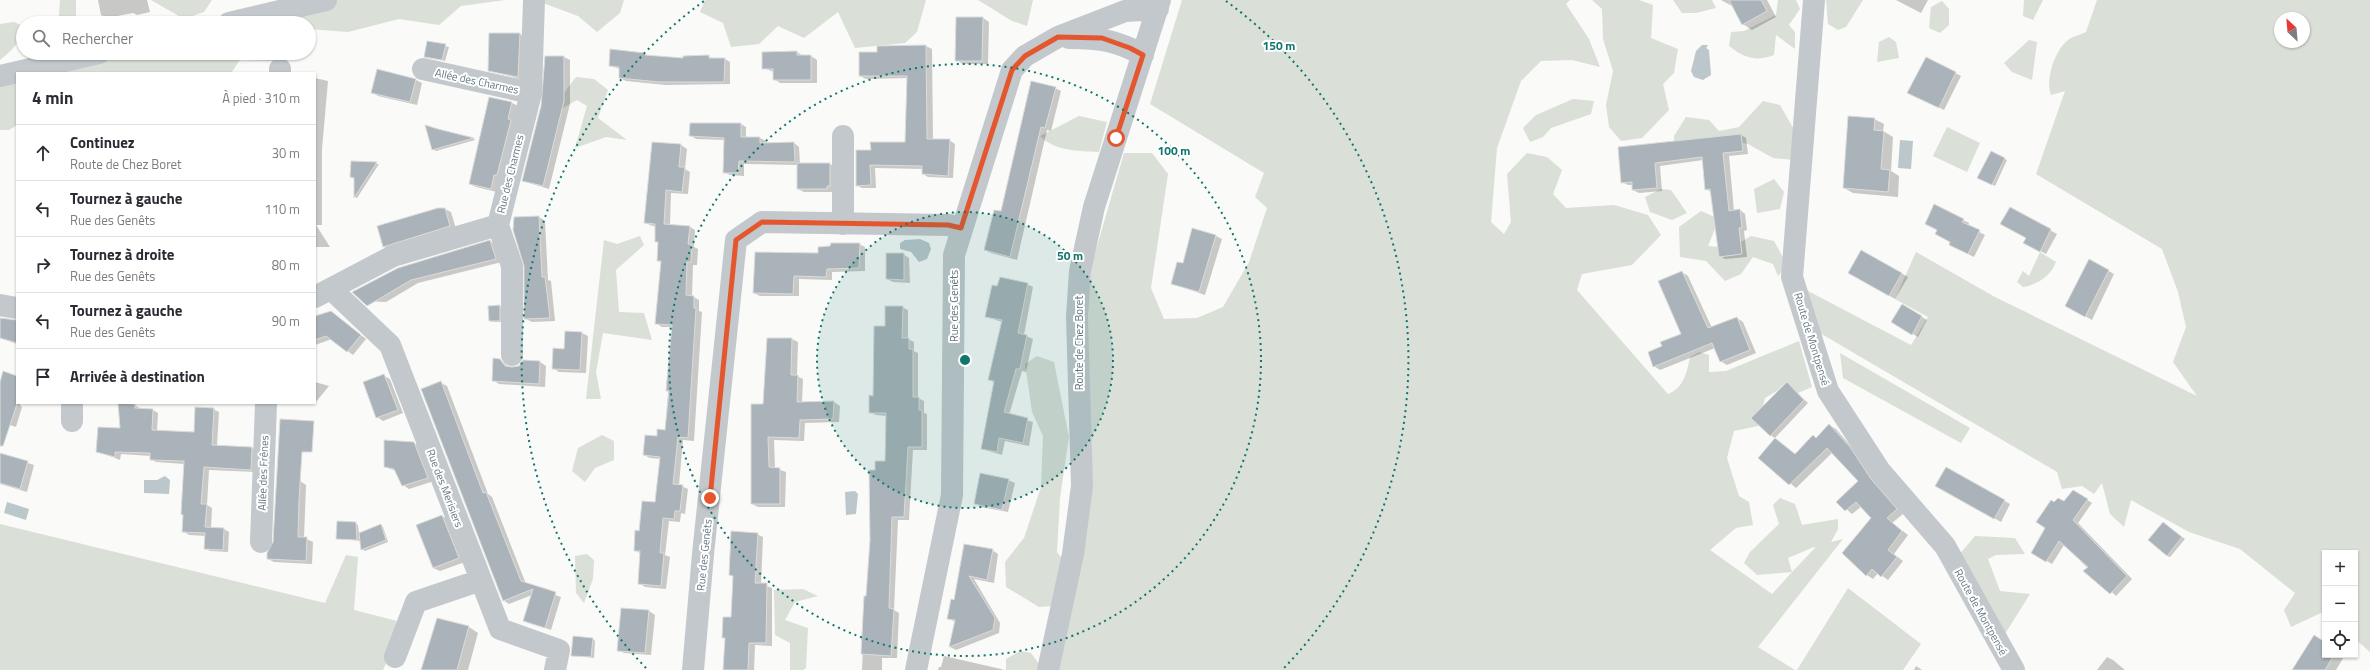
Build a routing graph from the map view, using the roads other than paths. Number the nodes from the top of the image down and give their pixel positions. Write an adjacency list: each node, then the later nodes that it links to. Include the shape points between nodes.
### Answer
1 (326, 0): 5 (street)
2 (534, 0): 13 (street, Rue des Charmes)
3 (1814, 0): 26 (street, Route de Montpensé, via 1792,277 1828,391 1880,471 1945,546)
4 (1159, 5): 6 (street, Rue des Genêts, via 1125,11); 7 (street, Route de Chez Boret)
5 (259, 16)
6 (1058, 37): 7 (street, via 1102,38); 17 (street, Rue des Genêts, via 1025,56 1012,70)
7 (1143, 55): 30 (street, Route de Chez Boret, via 1094,207 1080,272 1077,317 1082,486 1073,554)
8 (69, 60): 11 (street)
9 (423, 70): 13 (street, Allée des Charmes)
10 (16, 72): 12 (street)
11 (17, 72)
12 (0, 76)
13 (531, 93): 16 (street, Rue des Charmes)
14 (843, 136): 15 (street)
15 (843, 224): 17 (street, Rue des Genêts, via 948,225); 28 (street, Rue des Genêts, via 762,222 736,240)
16 (498, 225): 18 (street, Rue des Charmes, via 393,256); 21 (street, via 512,266)
17 (961, 228): 29 (street, Rue des Genêts, via 954,255 952,495)
18 (323, 293): 24 (street, Rue des Merisiers, via 390,345)
19 (0, 305): 20 (street)
20 (16, 308)
21 (512, 354)
22 (266, 404): 23 (street, Allée des Frênes)
23 (260, 542)
24 (481, 580): 25 (street, via 416,602); 27 (street, Rue des Merisiers, via 500,629 559,650)
25 (395, 657)
26 (2007, 666)
27 (555, 670)
28 (693, 670)
29 (916, 670)
30 (1048, 670)

